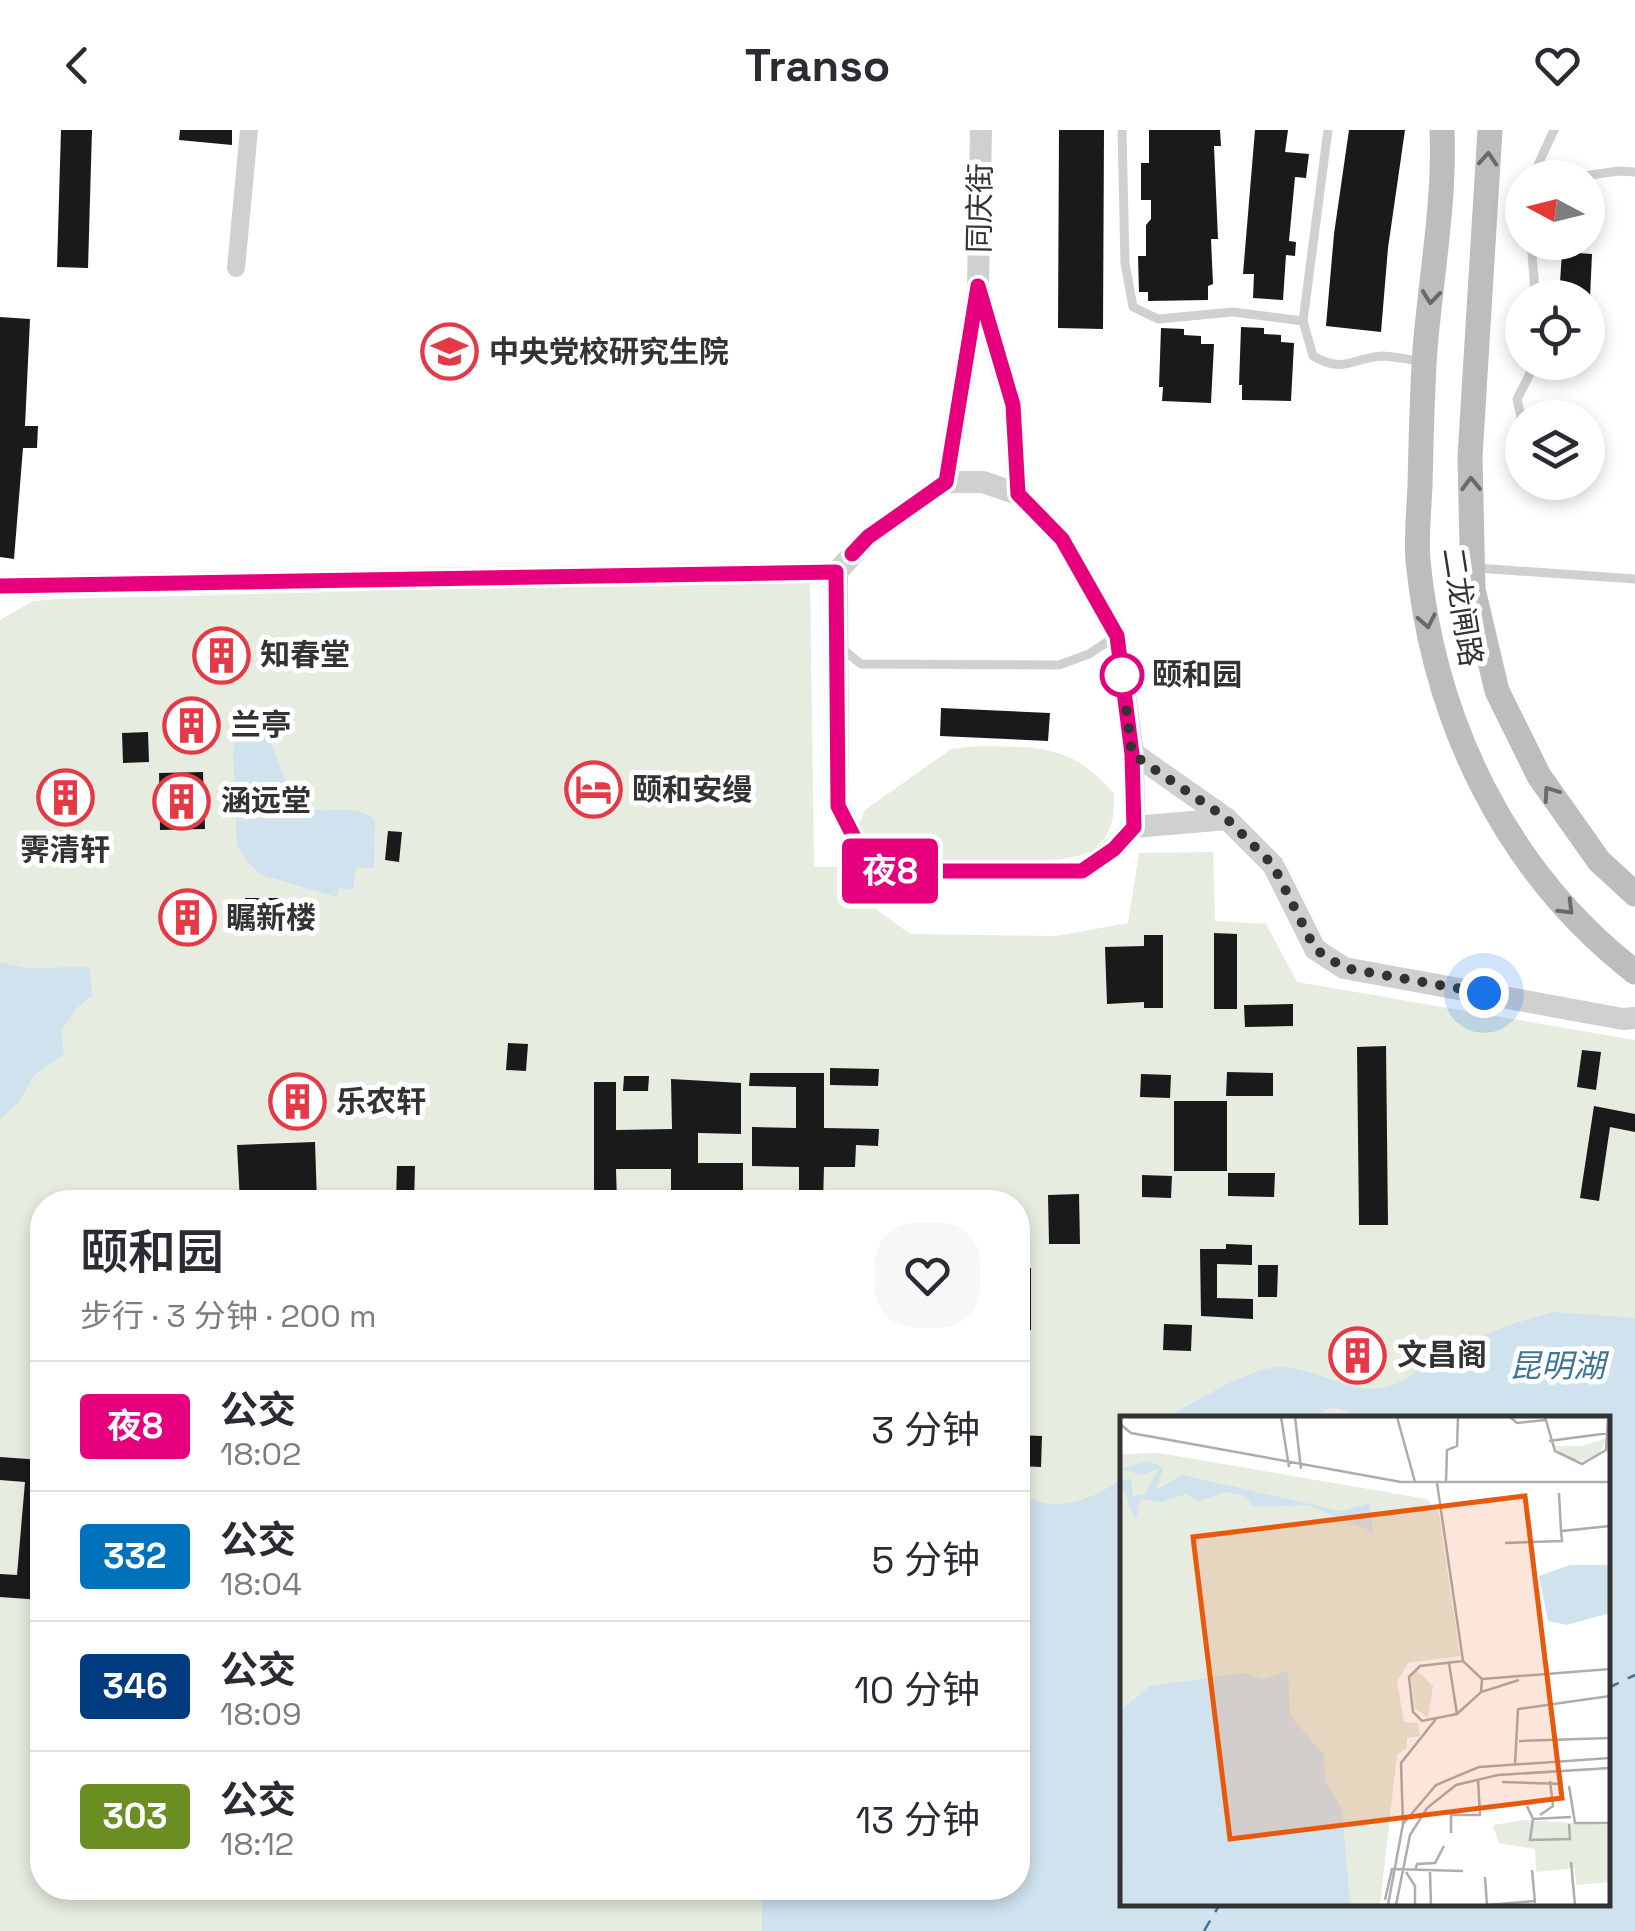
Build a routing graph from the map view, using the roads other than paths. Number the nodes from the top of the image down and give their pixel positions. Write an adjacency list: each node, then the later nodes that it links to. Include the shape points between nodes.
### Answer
1 (249, 130): 13 (street)
2 (981, 130): 14 (street, 同庆街)
3 (1122, 130): 15 (lane, via 1125,263 1134,307 1158,319 1233,312)
4 (1328, 130): 15 (lane)
5 (1442, 130): 11 (main road, 二龙闸路)
6 (1490, 130): 12 (main road, 二龙闸路, one-way to 6)
7 (1554, 130): 8 (lane)
8 (1540, 160)
9 (1635, 172): 10 (lane)
10 (1605, 173)
11 (1436, 248): 12 (main road); 16 (main road, 二龙闸路, one-way to 16)
12 (1482, 250): 19 (main road, 二龙闸路, one-way to 12, via 1470,457)
13 (236, 268)
14 (978, 286): 17 (street); 18 (street, via 1013,405)
15 (1303, 321): 16 (lane, via 1312,356 1329,365 1381,356)
16 (1424, 362): 29 (main road, 二龙闸路, one-way to 29, via 1418,556 1426,619 1462,747 1536,874)
17 (946, 482): 18 (street, via 983,482); 20 (street, via 868,537)
18 (1018, 494): 23 (street, via 1062,539)
19 (1473, 568): 21 (lane); 28 (main road, 二龙闸路, one-way to 19, via 1599,862 1530,759 1497,691)
20 (836, 572): 22 (street); 24 (street)
21 (1635, 578)
22 (0, 586)
23 (1117, 636): 24 (lane, via 1059,665 861,664); 25 (street)
24 (838, 645): 27 (street, via 838,806 859,847 888,871 1082,871)
25 (1132, 754): 26 (street); 27 (street)
26 (1226, 818): 27 (street); 30 (street, via 1273,865 1315,949 1344,968)
27 (1134, 827)
28 (1635, 894)
29 (1635, 972)
30 (1635, 1018)

